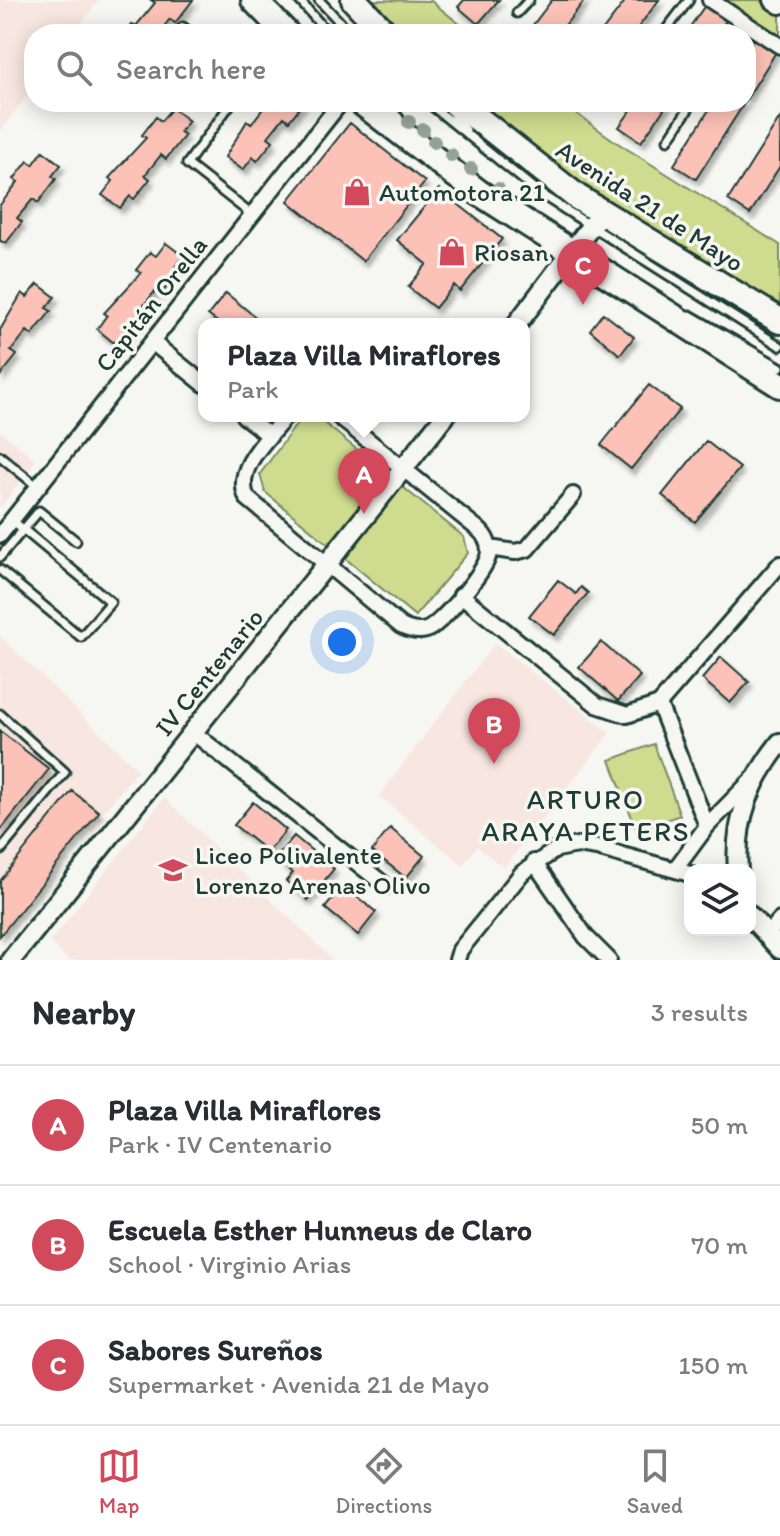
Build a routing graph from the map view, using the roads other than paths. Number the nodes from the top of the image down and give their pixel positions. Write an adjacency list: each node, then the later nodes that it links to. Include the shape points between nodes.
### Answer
1 (254, 0): 11 (main road)
2 (299, 0): 12 (lane)
3 (319, 0): 13 (lane)
4 (354, 0): 14 (main road)
5 (529, 0): 10 (lane)
6 (689, 0): 15 (lane)
7 (710, 0): 16 (street)
8 (774, 0): 9 (street)
9 (780, 4)
10 (517, 13)
11 (277, 24)
12 (320, 24)
13 (342, 24)
14 (377, 24)
15 (671, 24)
16 (736, 24)
17 (756, 35): 18 (street)
18 (780, 46)
19 (225, 112): 30 (lane, via 187,164)
20 (333, 112): 30 (street, Capitán Orella)
21 (374, 112): 29 (main road)
22 (394, 112): 29 (lane)
23 (439, 112): 28 (lane)
24 (452, 112): 28 (lane)
25 (469, 112): 31 (main road, Avenida 21 de Mayo)
26 (686, 112): 27 (lane)
27 (668, 140)
28 (481, 147): 31 (lane)
29 (435, 159): 32 (main road)
30 (252, 215): 36 (street, Capitán Orella)
31 (596, 220): 32 (street); 35 (main road, Avenida 21 de Mayo); 37 (lane)
32 (571, 254): 33 (main road); 34 (street)
33 (635, 295): 38 (lane, via 699,318); 40 (main road)
34 (522, 318)
35 (780, 321)
36 (152, 342): 39 (street); 48 (street, Capitán Orella)
37 (780, 346)
38 (780, 367)
39 (198, 379)
40 (780, 385)
41 (252, 422): 45 (street)
42 (281, 422): 45 (street)
43 (345, 422): 47 (street)
44 (440, 422): 47 (street, IV Centenario)
45 (270, 436): 56 (street, via 245,469 244,492)
46 (0, 456): 48 (lane)
47 (404, 469): 53 (street, via 478,529); 56 (street, IV Centenario)
48 (38, 487): 50 (street, Capitán Orella)
49 (573, 495): 53 (street, via 527,549)
50 (18, 525): 51 (street, Capitán Orella); 52 (lane, via 39,511); 54 (lane); 57 (lane, via 111,602 81,637)
51 (0, 535)
52 (76, 541)
53 (489, 548): 58 (street, via 486,562)
54 (0, 557)
55 (780, 564): 59 (street)
56 (327, 566): 58 (street, via 414,631 434,626); 61 (street, IV Centenario)
57 (0, 570)
58 (461, 595): 59 (street, via 606,711 627,715)
59 (659, 704): 64 (street)
60 (0, 714): 65 (lane, via 65,772)
61 (194, 733): 69 (street); 74 (street, IV Centenario)
62 (780, 743): 63 (street)
63 (754, 778): 64 (street); 67 (street, via 739,829)
64 (707, 826): 68 (street)
65 (0, 851)
66 (534, 862): 68 (street, via 578,845); 75 (street); 76 (street, via 586,937)
67 (738, 864)
68 (683, 871)
69 (386, 886)
70 (780, 920): 72 (street)
71 (756, 924): 72 (street)
72 (766, 936): 73 (street)
73 (780, 949)
74 (11, 960)
75 (457, 960)
76 (609, 960)

